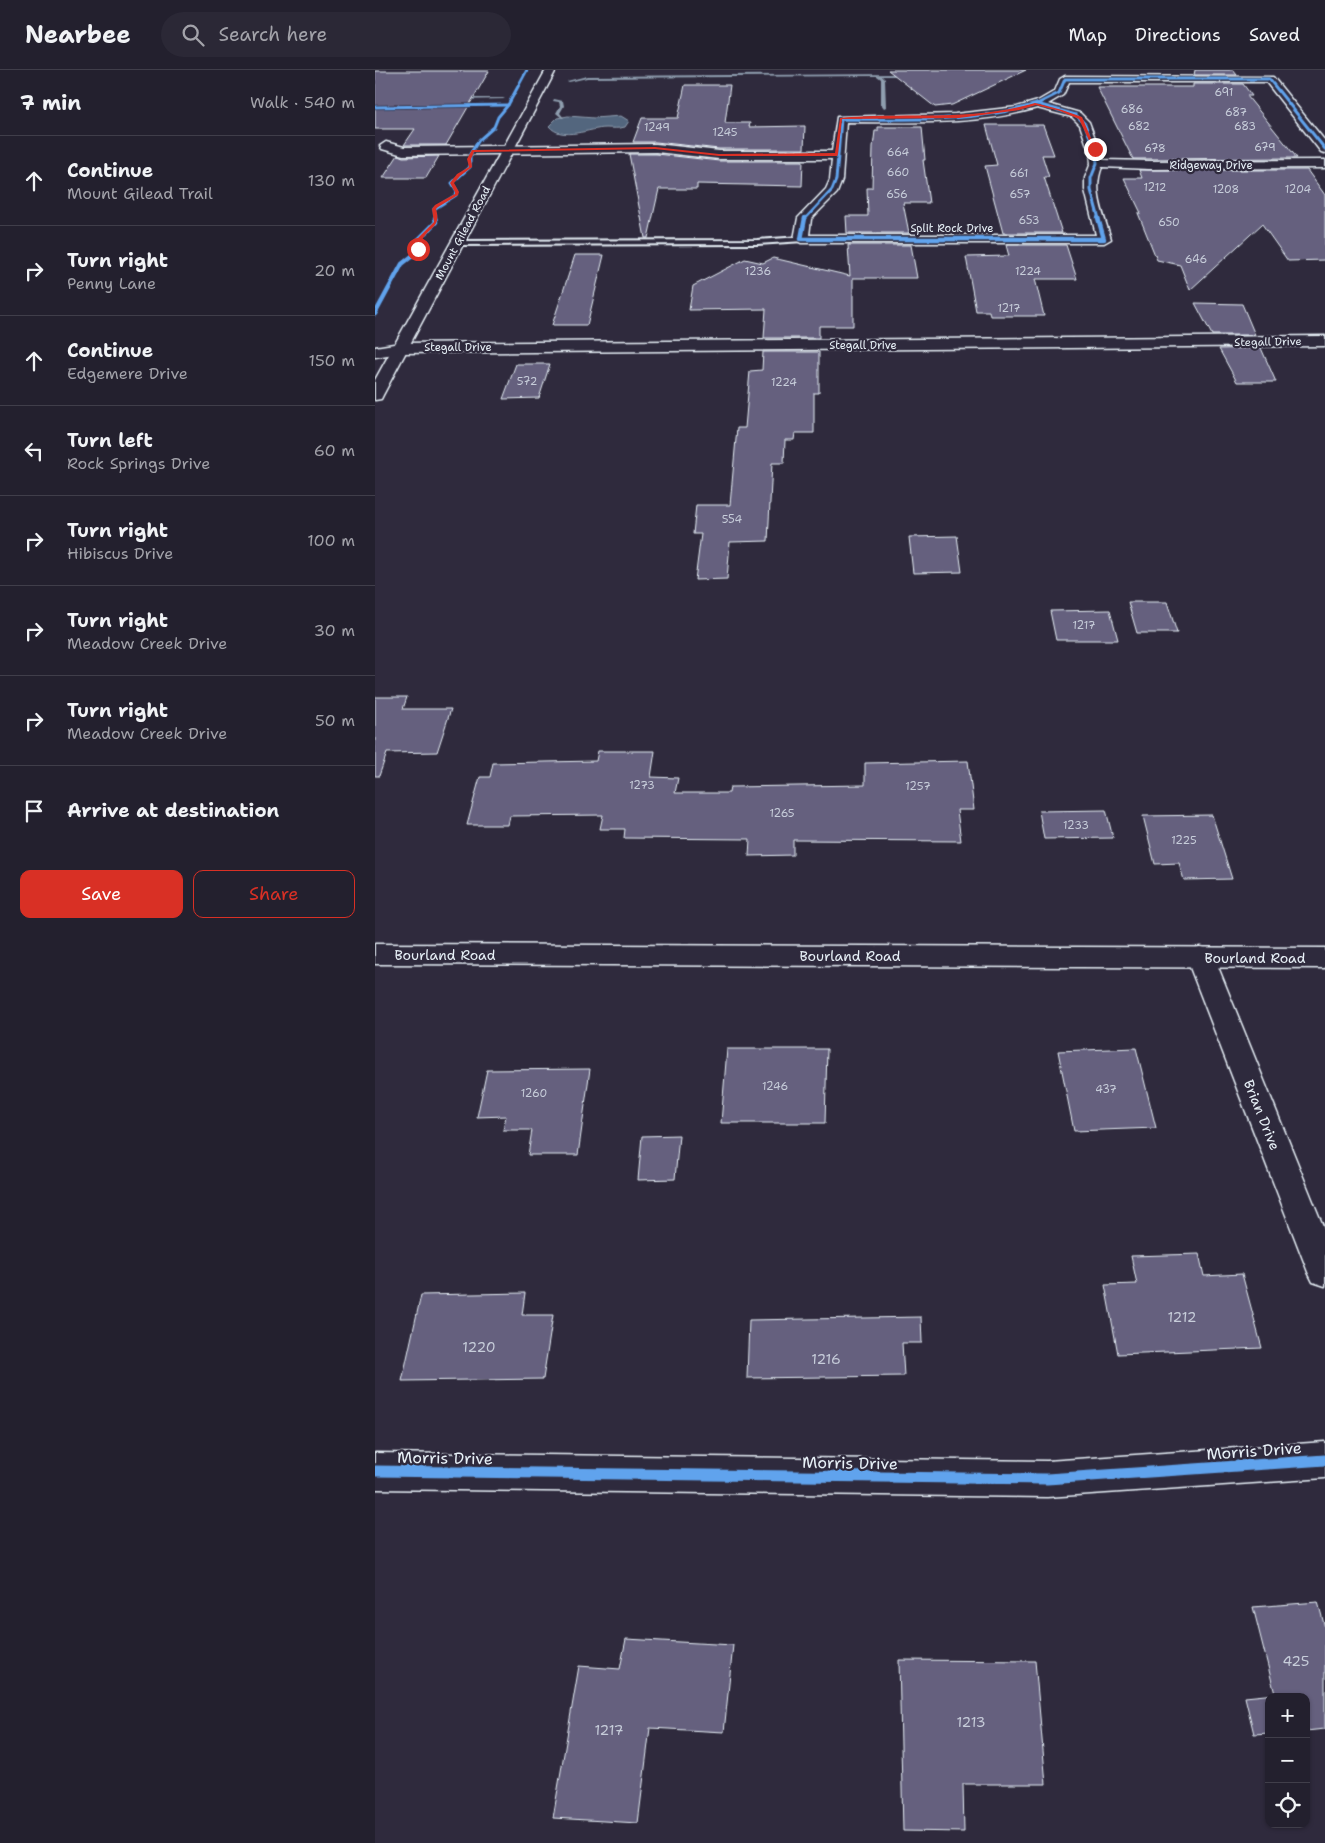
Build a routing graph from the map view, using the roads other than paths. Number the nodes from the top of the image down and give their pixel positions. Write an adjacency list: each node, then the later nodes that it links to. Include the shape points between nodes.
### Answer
1 (551, 70): 4 (street, Mount Gilead Road)
2 (1035, 104): 5 (street, via 1060,92 1065,79 1269,79); 6 (street, via 959,117 841,118); 7 (street, via 1080,118 1095,149)
3 (381, 146): 4 (street, via 403,151)
4 (510, 146): 6 (street, via 600,145 719,155); 10 (street, Mount Gilead Road)
5 (1325, 149)
6 (837, 154): 9 (street, via 834,186 805,218)
7 (1097, 163): 8 (street, Ridgeway Drive); 9 (street, Split Rock Drive, via 1091,178 1091,190 1104,239)
8 (1325, 164)
9 (801, 240): 10 (lane)
10 (458, 243): 13 (street, Mount Gilead Road)
11 (1325, 341): 13 (street, Stegall Drive)
12 (375, 344): 13 (street)
13 (400, 348): 14 (street); 15 (street, Mount Gilead Road)
14 (375, 352)
15 (375, 395)
16 (375, 954): 17 (street, Bourland Road)
17 (1199, 958): 18 (street, Bourland Road); 19 (street, Brian Drive)
18 (1325, 958)
19 (1325, 1272)
20 (1325, 1460): 21 (street, Morris Drive, via 1047,1479)
21 (375, 1472)

